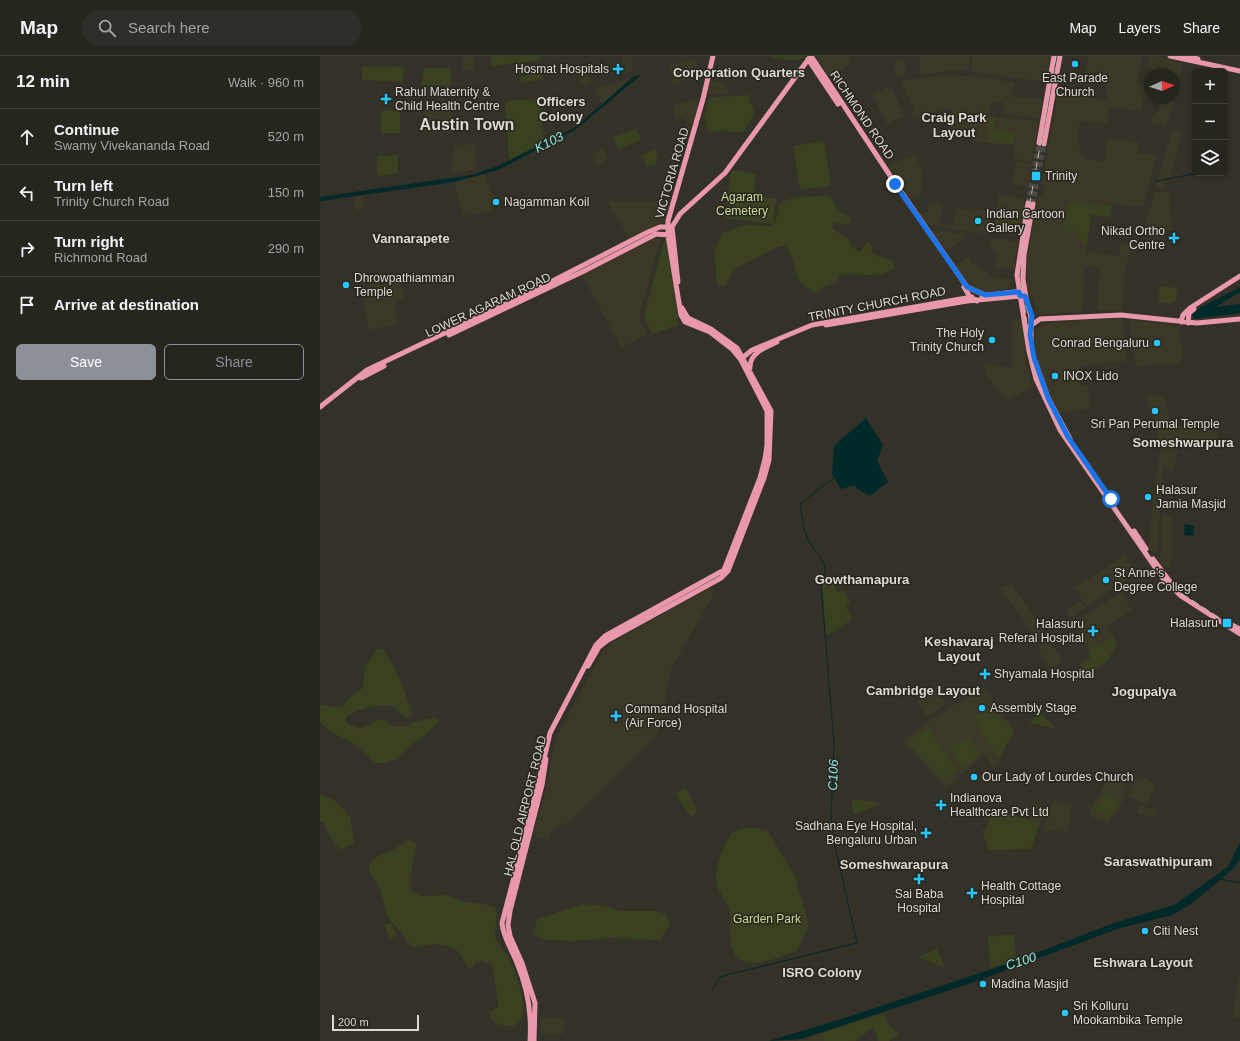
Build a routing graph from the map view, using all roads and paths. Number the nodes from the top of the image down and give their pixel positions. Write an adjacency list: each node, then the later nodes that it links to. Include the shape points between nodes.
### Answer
1 (713, 56): 9 (main road, VICTORIA ROAD)
2 (1054, 56): 3 (main road, via 1041,144)
3 (1060, 56)
4 (1170, 56): 7 (main road)
5 (1185, 56): 7 (main road)
6 (809, 57): 8 (main road, RICHMOND ROAD); 9 (main road, via 725,173)
7 (1240, 70)
8 (883, 167): 15 (main road, RICHMOND ROAD, via 967,287); 17 (main road, RICHMOND ROAD)
9 (667, 227): 10 (main road, VICTORIA ROAD); 30 (main road, LOWER AGARAM ROAD, via 648,232 533,291 367,370)
10 (670, 235): 12 (main road, VICTORIA ROAD); 31 (main road, LOWER AGARAM ROAD, via 656,234 386,365 362,378)
11 (1017, 275): 14 (main road); 14 (main road, via 1030,204); 16 (main road)
12 (676, 276): 26 (main road, VICTORIA ROAD, via 682,307 688,318 711,329); 28 (main road, VICTORIA ROAD, via 679,308 685,322 710,332)
13 (1240, 278): 23 (main road, via 1190,308); 24 (main road, via 1192,310)
14 (1022, 294): 16 (main road); 19 (main road); 20 (main road)
15 (985, 295): 16 (main road, TRINITY CHURCH ROAD); 17 (main road, TRINITY CHURCH ROAD)
16 (1008, 296): 18 (main road, TRINITY CHURCH ROAD); 19 (main road)
17 (970, 297): 18 (main road); 27 (main road, TRINITY CHURCH ROAD, via 812,325)
18 (977, 300): 29 (main road, TRINITY CHURCH ROAD, via 812,328 757,353 751,360)
19 (1022, 306): 25 (main road)
20 (1030, 309): 22 (main road); 25 (main road)
21 (1240, 318): 24 (main road)
22 (1040, 319): 23 (main road, via 1125,315); 25 (main road)
23 (1181, 321): 24 (main road)
24 (1188, 321)
25 (1029, 327): 32 (main road, via 1040,380 1060,422 1084,461 1168,579 1188,597); 33 (main road, via 1029,351 1040,388 1058,428 1088,473 1164,580 1181,596)
26 (737, 348): 27 (main road); 28 (main road, VICTORIA ROAD)
27 (752, 350): 28 (main road, TRINITY CHURCH ROAD)
28 (742, 359): 29 (main road, HAL OLD AIRPORT ROAD); 34 (main road, HAL OLD AIRPORT ROAD, via 767,411 767,445 760,478 727,566 720,573 605,636 596,645)
29 (750, 369): 34 (main road, HAL OLD AIRPORT ROAD, via 771,410 771,445 764,478 728,571 721,578 599,647)
30 (320, 407)
31 (320, 410)
32 (1240, 629)
33 (1240, 634)
34 (551, 734): 35 (main road, HAL OLD AIRPORT ROAD, via 502,923 531,1005); 36 (main road, HAL OLD AIRPORT ROAD, via 542,786 508,925 532,992)
35 (530, 1041)
36 (534, 1041)

